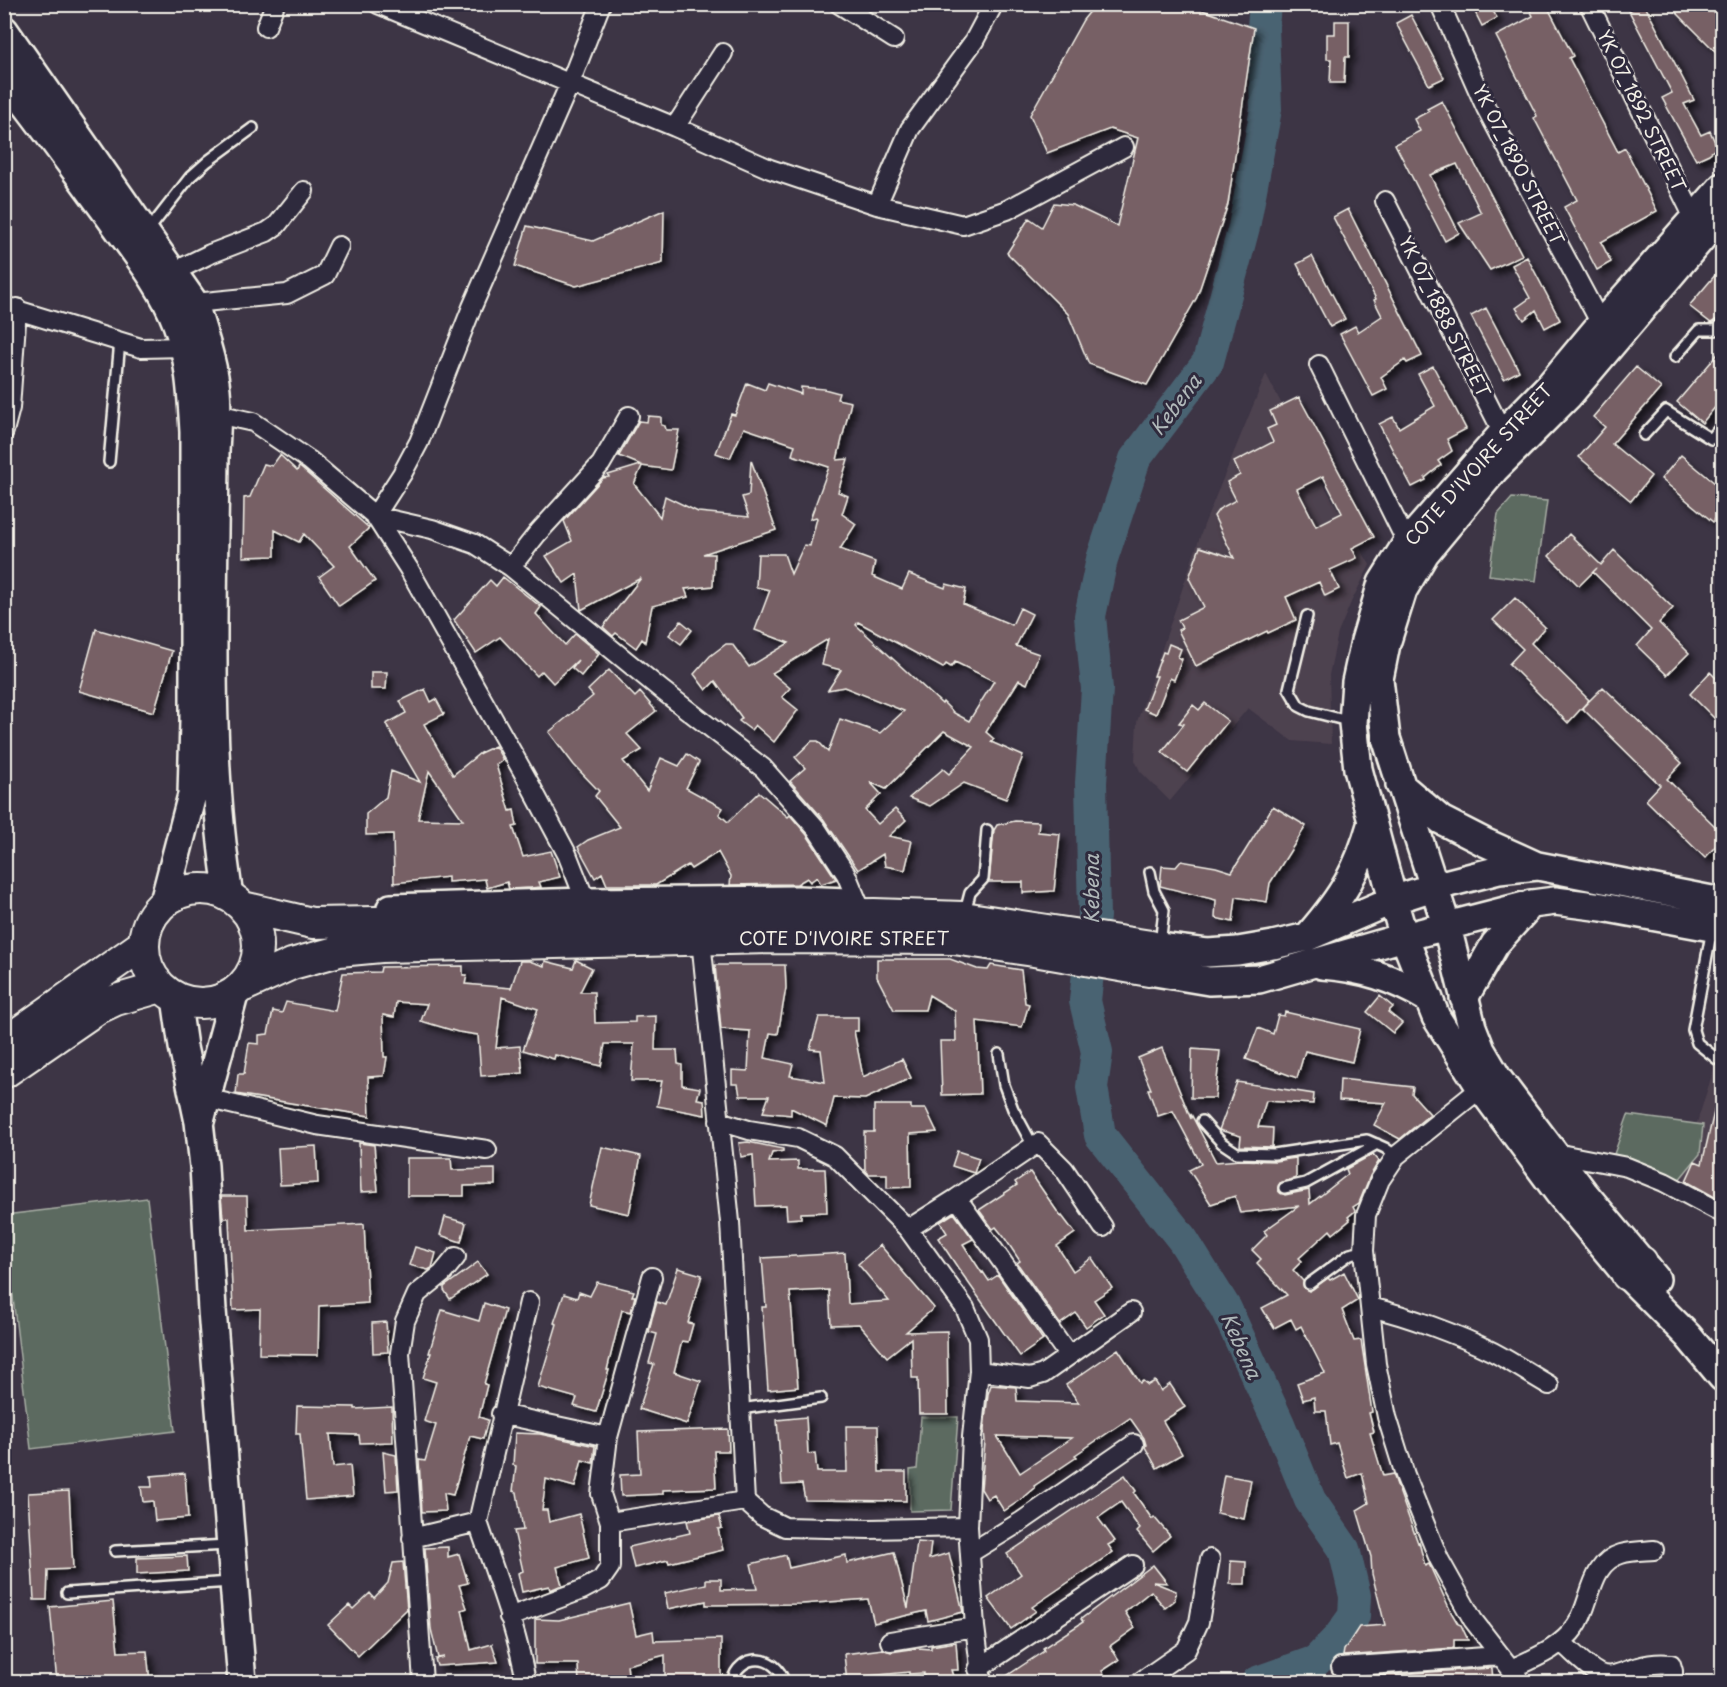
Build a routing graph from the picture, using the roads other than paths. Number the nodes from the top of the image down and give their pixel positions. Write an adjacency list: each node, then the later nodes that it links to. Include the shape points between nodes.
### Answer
1 (275, 4): 8 (street)
2 (378, 4): 13 (street)
3 (601, 4): 13 (street)
4 (839, 4): 10 (street)
5 (1440, 4): 29 (street, YK 07_1890 STREET, via 1486,108)
6 (1589, 4): 22 (street, YK 07_1892 STREET)
7 (991, 9): 20 (street, via 974,41 910,129)
8 (266, 27)
9 (4, 30): 23 (main road)
10 (894, 39)
11 (723, 53): 14 (street)
12 (4, 76): 31 (main road, via 161,290)
13 (570, 83): 14 (street); 42 (street, via 472,307 419,442)
14 (675, 127): 20 (street, via 770,169)
15 (253, 128): 23 (lane, via 190,177)
16 (1124, 147): 20 (street, via 1007,210 963,225)
17 (1722, 187): 22 (main road, COTE D'IVOIRE STREET)
18 (304, 191): 25 (street, via 267,232)
19 (1385, 201): 39 (street, YK 07_1888 STREET)
20 (877, 205)
21 (1722, 213): 34 (main road, COTE D'IVOIRE STREET)
22 (1694, 218): 29 (main road, COTE D'IVOIRE STREET)
23 (146, 233): 25 (main road)
24 (339, 246): 26 (street, via 325,275 286,294)
25 (173, 272): 26 (main road)
26 (194, 303): 35 (main road, via 216,388)
27 (11, 307): 30 (street); 38 (street, via 10,408)
28 (1722, 323): 32 (lane, via 1716,330 1699,330)
29 (1601, 324): 34 (main road, COTE D'IVOIRE STREET)
30 (120, 341): 31 (street, via 141,348); 41 (lane)
31 (185, 347): 54 (main road, via 194,432 192,795)
32 (1675, 357)
33 (1319, 365): 43 (street)
34 (1560, 390): 39 (main road, COTE D'IVOIRE STREET); 47 (main road, COTE D'IVOIRE STREET, via 1425,553 1403,590 1379,679 1386,738)
35 (217, 414): 42 (street, via 253,422 309,460); 55 (main road, via 214,718 221,844)
36 (629, 416): 44 (street, via 601,464)
37 (1722, 425): 40 (lane, via 1711,439 1666,411)
38 (4, 431)
39 (1503, 433): 43 (main road, COTE D'IVOIRE STREET)
40 (1644, 435)
41 (109, 462)
42 (375, 516): 44 (street, via 475,543); 56 (street, via 527,779 567,854)
43 (1407, 543): 46 (main road, COTE D'IVOIRE STREET, via 1382,583 1356,682)
44 (511, 567): 58 (street, via 763,768 816,828)
45 (1307, 616): 46 (lane, via 1289,689 1299,706)
46 (1353, 723): 48 (main road, COTE D'IVOIRE STREET, via 1358,769)
47 (1400, 785): 50 (main road, via 1442,820); 52 (main road, COTE D'IVOIRE STREET)
48 (1372, 821): 53 (main road, COTE D'IVOIRE STREET); 63 (main road, via 1363,854 1348,884)
49 (987, 830): 59 (lane, via 983,879 970,893)
50 (1538, 866): 52 (main road, via 1499,870); 60 (main road)
51 (1150, 872): 68 (lane, via 1164,910)
52 (1433, 887): 53 (main road); 62 (main road, COTE D'IVOIRE STREET)
53 (1393, 900): 63 (main road, COTE D'IVOIRE STREET); 64 (main road, COTE D'IVOIRE STREET)
54 (164, 902): 55 (main road, via 196,889 213,890); 67 (main road, via 154,912)
55 (236, 902): 61 (main road, COTE D'IVOIRE STREET); 70 (main road, via 253,922 258,939 251,974)
56 (586, 902): 58 (main road, COTE D'IVOIRE STREET, via 797,900); 61 (main road, COTE D'IVOIRE STREET, via 349,910)
57 (1532, 904): 60 (main road, via 1555,901); 62 (main road); 72 (main road, via 1495,944)
58 (866, 909): 59 (main road, COTE D'IVOIRE STREET); 61 (main road, COTE D'IVOIRE STREET)
59 (963, 917): 65 (main road, COTE D'IVOIRE STREET)
60 (1719, 919): 76 (lane, via 1693,1030 1697,1043)
61 (312, 923)
62 (1446, 927): 64 (main road); 72 (main road, COTE D'IVOIRE STREET)
63 (1307, 937): 68 (main road, COTE D'IVOIRE STREET, via 1238,951)
64 (1404, 937): 69 (main road, COTE D'IVOIRE STREET); 73 (main road)
65 (1034, 939): 66 (main road, COTE D'IVOIRE STREET); 68 (main road, COTE D'IVOIRE STREET)
66 (701, 940): 70 (main road, COTE D'IVOIRE STREET, via 339,951 292,964); 80 (street)
67 (142, 945): 71 (main road, via 152,976); 74 (main road)
68 (1153, 955): 69 (main road, COTE D'IVOIRE STREET, via 1209,981 1259,979)
69 (1312, 964): 73 (main road, via 1369,972 1401,983)
70 (239, 991): 71 (main road, via 211,1002 193,1003); 79 (main road)
71 (168, 993): 77 (main road, via 116,1000 97,1009); 79 (main road)
72 (1464, 998): 85 (main road, COTE D'IVOIRE STREET, via 1486,1060)
73 (1429, 999): 78 (main road, via 1436,1017)
74 (4, 1043)
75 (999, 1054): 83 (lane, via 1004,1085)
76 (1717, 1059)
77 (4, 1073)
78 (1481, 1088): 86 (street); 94 (main road, via 1558,1192)
79 (203, 1110): 84 (street); 115 (main road)
80 (720, 1121): 91 (street, via 798,1138 835,1156); 106 (street)
81 (1203, 1121): 82 (lane, via 1237,1153 1274,1154 1367,1140)
82 (1377, 1144): 86 (lane); 87 (lane, via 1306,1183)
83 (1033, 1146): 88 (street); 90 (street, via 1038,1143 1064,1169)
84 (487, 1150)
85 (1554, 1153): 89 (street, via 1627,1167); 94 (main road, COTE D'IVOIRE STREET)
86 (1396, 1156): 92 (street, via 1380,1180 1366,1215)
87 (1284, 1188)
88 (957, 1198): 91 (street); 101 (street)
89 (1722, 1213)
90 (1103, 1227)
91 (908, 1229): 102 (street, via 965,1308 978,1339)
92 (1364, 1251): 96 (lane, via 1350,1254); 98 (street)
93 (456, 1257): 114 (street, via 417,1294 405,1321 400,1353)
94 (1634, 1269): 100 (main road); 103 (main road)
95 (652, 1278): 108 (street)
96 (1308, 1284)
97 (529, 1302): 107 (street)
98 (1371, 1307): 104 (street, via 1448,1333); 128 (street, via 1378,1375 1405,1475 1439,1559 1473,1620)
99 (1131, 1312): 101 (street)
100 (1722, 1353)
101 (1068, 1354): 102 (street, via 1043,1374 1030,1378)
102 (979, 1371): 113 (street)
103 (1722, 1377)
104 (1549, 1385)
105 (821, 1398): 106 (lane)
106 (740, 1409): 110 (street)
107 (501, 1414): 108 (street); 111 (street)
108 (608, 1437): 112 (street, via 601,1494)
109 (1134, 1444): 118 (street)
110 (745, 1501): 112 (street); 113 (street, via 762,1516 785,1527)
111 (478, 1522): 114 (street); 123 (street)
112 (610, 1522): 123 (street, via 610,1567 601,1580)
113 (969, 1527): 118 (street)
114 (412, 1538): 131 (street)
115 (231, 1545): 117 (lane); 121 (main road)
116 (1654, 1550): 126 (street, via 1620,1554 1603,1564 1577,1624)
117 (115, 1551)
118 (970, 1553): 124 (street)
119 (1210, 1559): 135 (street, via 1199,1622 1186,1650)
120 (1133, 1564): 129 (street)
121 (234, 1582): 122 (lane); 130 (main road)
122 (67, 1593)
123 (509, 1617): 132 (street)
124 (975, 1627): 125 (street); 129 (street)
125 (890, 1641)
126 (1562, 1642): 128 (street); 136 (street, via 1606,1676 1639,1666 1671,1664)
127 (1341, 1667): 128 (street)
128 (1511, 1669)
129 (980, 1676)
130 (242, 1683)
131 (423, 1683)
132 (526, 1683)
133 (732, 1683): 134 (lane, via 744,1664 760,1660 776,1667)
134 (784, 1683)
135 (1140, 1683)
136 (1674, 1683)

